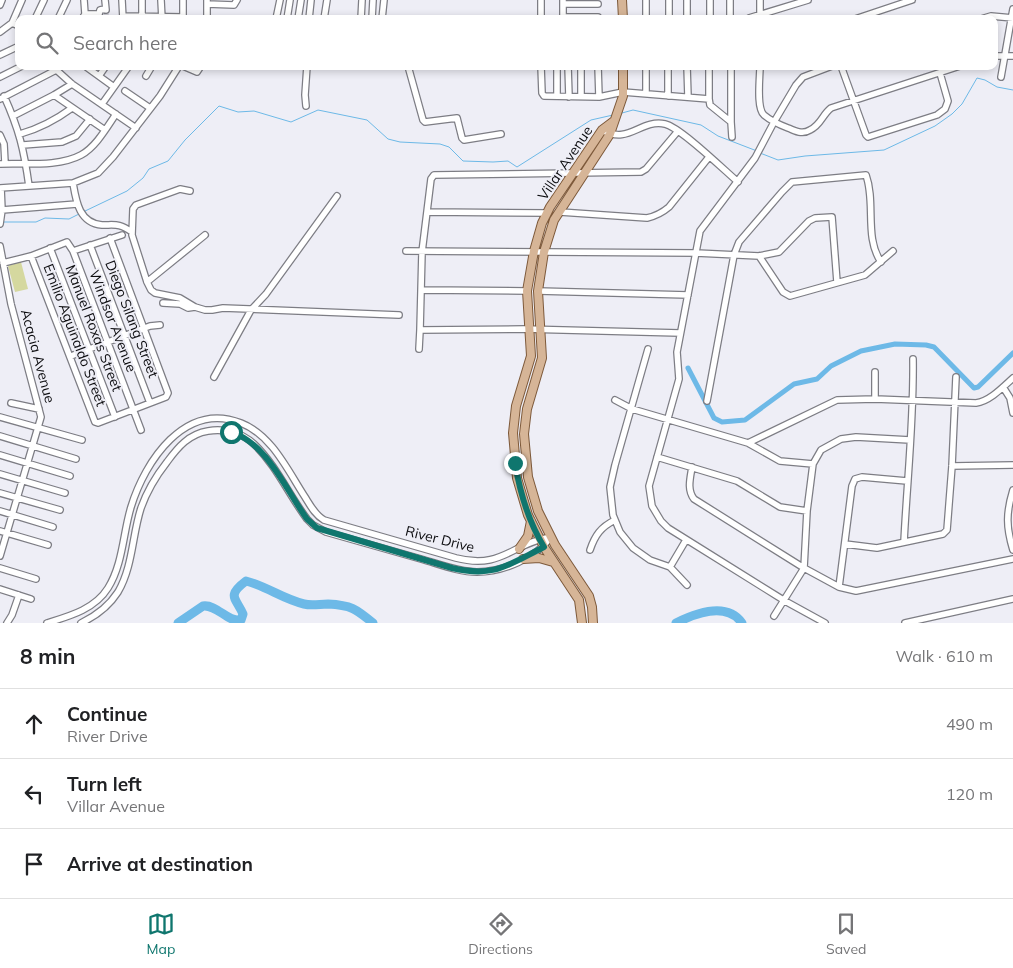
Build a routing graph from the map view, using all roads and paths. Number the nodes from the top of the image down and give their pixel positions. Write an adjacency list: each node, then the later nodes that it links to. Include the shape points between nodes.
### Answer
1 (2, 0): 34 (street)
2 (22, 0): 36 (street)
3 (44, 0): 37 (street)
4 (67, 0): 38 (street)
5 (84, 0): 39 (street)
6 (105, 0): 40 (street, via 106,10)
7 (122, 0): 41 (street)
8 (142, 0): 42 (street)
9 (161, 0): 43 (street)
10 (183, 0): 44 (street)
11 (237, 0): 30 (street, via 234,4)
12 (280, 0): 46 (street)
13 (290, 0): 47 (street)
14 (301, 0): 48 (street)
15 (311, 0): 49 (street)
16 (327, 0): 50 (street)
17 (362, 0): 51 (street)
18 (373, 0): 52 (street)
19 (384, 0): 53 (street)
20 (541, 0): 54 (street)
21 (622, 0): 57 (main road)
22 (646, 0): 58 (street)
23 (669, 0): 59 (street)
24 (687, 0): 60 (street)
25 (710, 0): 61 (street)
26 (730, 0): 62 (street)
27 (760, 0): 63 (street)
28 (808, 0): 33 (street)
29 (912, 0): 65 (street)
30 (207, 2): 45 (street)
31 (563, 2): 32 (street); 55 (street)
32 (598, 2): 56 (street)
33 (793, 2): 64 (street)
34 (0, 5)
35 (1013, 9): 68 (street)
36 (15, 15)
37 (37, 15)
38 (60, 15)
39 (83, 15)
40 (90, 15)
41 (123, 15)
42 (142, 15)
43 (162, 15)
44 (183, 15)
45 (207, 15)
46 (277, 15)
47 (288, 15)
48 (299, 15)
49 (309, 15)
50 (325, 15)
51 (361, 15)
52 (372, 15)
53 (382, 15)
54 (541, 15)
55 (563, 15)
56 (598, 15)
57 (622, 15)
58 (646, 15)
59 (668, 15)
60 (687, 15)
61 (710, 15)
62 (730, 15)
63 (760, 15)
64 (762, 15)
65 (867, 15)
66 (15, 16): 69 (street)
67 (998, 17): 68 (street)
68 (1012, 18): 74 (street)
69 (12, 23): 70 (street); 71 (street)
70 (15, 24)
71 (0, 32)
72 (15, 48): 73 (street)
73 (0, 55)
74 (1004, 55): 75 (street); 76 (street); 106 (street)
75 (998, 56)
76 (1013, 56)
77 (15, 70): 105 (street)
78 (51, 70): 119 (street)
79 (56, 70): 107 (street)
80 (91, 70): 103 (street)
81 (103, 70): 103 (street)
82 (126, 70): 108 (street)
83 (150, 70): 104 (street)
84 (177, 70): 125 (street)
85 (307, 70): 123 (street)
86 (409, 70): 137 (street, via 424,121 457,118 464,140)
87 (541, 70): 113 (street, via 542,95)
88 (557, 70): 113 (street)
89 (568, 70): 116 (street)
90 (581, 70): 114 (street)
91 (598, 70): 117 (street)
92 (623, 70): 110 (main road)
93 (646, 70): 111 (street)
94 (668, 70): 115 (street)
95 (687, 70): 118 (street)
96 (709, 70): 120 (street)
97 (731, 70): 130 (street)
98 (760, 70): 131 (street, via 759,106 763,115)
99 (821, 70): 131 (street, via 803,77)
100 (842, 70): 121 (street)
101 (949, 70): 102 (street)
102 (940, 73): 121 (street); 121 (street, via 948,101 937,115 872,136 866,135)
103 (99, 76): 108 (street)
104 (146, 76)
105 (0, 77)
106 (1001, 77)
107 (72, 84): 112 (street); 122 (street)
108 (114, 87): 122 (street)
109 (125, 91): 125 (street)
110 (623, 94): 111 (street); 117 (street); 129 (main road)
111 (646, 94): 115 (street)
112 (54, 95): 124 (street); 127 (street)
113 (557, 96): 116 (street)
114 (581, 96): 116 (street); 117 (street)
115 (668, 96): 118 (street)
116 (569, 97)
117 (599, 97)
118 (688, 97): 120 (street)
119 (2, 98): 127 (street)
120 (709, 99): 130 (street, via 710,104)
121 (854, 101): 131 (street, via 831,108 824,113 817,127 805,133)
122 (102, 104): 126 (street)
123 (306, 106)
124 (72, 108): 128 (street); 136 (street)
125 (150, 108): 132 (street)
126 (116, 114): 132 (street); 133 (street)
127 (13, 116): 136 (street)
128 (90, 119): 133 (street); 141 (street, via 76,136 62,142)
129 (614, 121): 134 (main road, Villar Avenue); 138 (main road, Villar Avenue)
130 (731, 122): 140 (street)
131 (774, 122): 147 (street)
132 (136, 128): 148 (street, via 106,166)
133 (105, 130): 143 (street, via 82,155 61,162)
134 (602, 130): 138 (street); 145 (main road, Villar Avenue)
135 (678, 131): 138 (street, via 666,124 654,124 626,134); 142 (street); 146 (street, via 644,171)
136 (20, 134): 141 (street)
137 (501, 134)
138 (610, 134): 146 (main road, Villar Avenue)
139 (0, 135): 144 (street, via 4,144)
140 (732, 137)
141 (23, 145): 143 (street)
142 (709, 156): 147 (street); 156 (street, via 669,207 654,217)
143 (26, 163): 144 (street); 149 (street)
144 (2, 164)
145 (573, 172): 146 (street); 155 (street, via 434,175); 157 (main road, Villar Avenue)
146 (585, 172): 156 (main road, Villar Avenue)
147 (738, 182): 172 (street, via 702,226)
148 (73, 183): 149 (street); 153 (street)
149 (29, 186): 150 (street)
150 (1, 188): 154 (street)
151 (190, 191): 159 (street, via 180,189 136,205)
152 (337, 196): 186 (street)
153 (77, 204): 154 (street); 159 (street, via 86,218 101,225 121,225)
154 (2, 210): 158 (street)
155 (427, 212): 157 (street); 170 (street)
156 (560, 212): 171 (main road, Villar Avenue, via 551,226)
157 (546, 213): 167 (main road, Villar Avenue)
158 (0, 222)
159 (132, 232): 178 (street)
160 (122, 235): 162 (street)
161 (205, 235): 178 (street)
162 (110, 238): 163 (street); 189 (street)
163 (90, 245): 169 (street); 194 (street, Diego Silang Street)
164 (0, 246): 177 (street, Acacia Avenue)
165 (50, 248): 169 (street, Windsor Avenue, via 67,242); 174 (street); 196 (street, Manuel Roxas Street)
166 (406, 251): 170 (street)
167 (534, 251): 170 (street); 171 (street); 181 (main road, Villar Avenue)
168 (894, 251): 176 (street)
169 (73, 252): 195 (street, Windsor Avenue)
170 (422, 252): 180 (street)
171 (544, 252): 172 (street); 182 (main road, Villar Avenue)
172 (696, 253): 173 (street); 183 (street)
173 (734, 255): 175 (street); 176 (street, via 739,242 792,182 865,175 873,243); 208 (street)
174 (32, 256): 177 (street); 199 (street, Emilio Aguinaldo Street)
175 (759, 256): 179 (street, via 786,295); 179 (street, via 779,252 808,220 832,217)
176 (881, 262): 179 (street, via 865,275)
177 (3, 263): 213 (street, Acacia Avenue)
178 (147, 282): 185 (street, via 155,293 180,298)
179 (837, 282)
180 (421, 290): 181 (street); 190 (street)
181 (527, 291): 191 (main road, Villar Avenue)
182 (538, 291): 183 (street); 192 (main road, Villar Avenue)
183 (688, 295): 193 (street)
184 (163, 303): 185 (street)
185 (195, 307): 186 (street)
186 (251, 310): 187 (street); 202 (street)
187 (399, 315)
188 (160, 325): 189 (street)
189 (143, 329): 194 (street); 212 (street, via 168,393 166,397)
190 (420, 330): 191 (street); 197 (street)
191 (530, 330): 192 (street); 248 (main road, Villar Avenue, via 531,356 516,406 513,433 521,493)
192 (540, 330): 193 (street); 253 (main road, Villar Avenue, via 542,358 527,409 524,449 531,490)
193 (680, 333): 219 (street, via 676,359 679,378)
194 (125, 336): 195 (street); 212 (street, Diego Silang Street)
195 (107, 343): 196 (street); 215 (street, Windsor Avenue)
196 (89, 349): 199 (street); 218 (street, Manuel Roxas Street)
197 (419, 349)
198 (648, 349): 214 (street)
199 (71, 356): 218 (street, Emilio Aguinaldo Street, via 95,422)
200 (913, 359): 209 (street)
201 (875, 372): 206 (street)
202 (214, 377)
203 (956, 377): 211 (street)
204 (1013, 378): 205 (street)
205 (1004, 387): 211 (street, via 980,402); 216 (street)
206 (875, 399): 209 (street); 225 (street, via 837,400)
207 (615, 400): 214 (street)
208 (706, 401)
209 (914, 401): 211 (street); 224 (street)
210 (11, 402): 213 (street)
211 (954, 402): 233 (street)
212 (150, 403): 215 (street)
213 (39, 409): 220 (street, Acacia Avenue)
214 (632, 409): 219 (street); 247 (street, via 610,487)
215 (133, 410): 218 (street); 221 (street, Windsor Avenue)
216 (1013, 413)
217 (0, 417): 220 (street)
218 (115, 417)
219 (667, 419): 225 (street); 228 (street)
220 (38, 427): 223 (street); 226 (street, Acacia Avenue)
221 (140, 430)
222 (0, 436): 226 (street)
223 (82, 440)
224 (910, 440): 231 (street, via 856,436 841,439 821,450); 238 (street)
225 (748, 443): 231 (street, via 780,461)
226 (34, 446): 229 (street); 230 (street, Acacia Avenue)
227 (0, 455): 230 (street)
228 (657, 457): 234 (street); 255 (street, via 649,486 652,506 661,521)
229 (76, 458)
230 (28, 463): 236 (street); 237 (street, Acacia Avenue)
231 (813, 464): 245 (street)
232 (1013, 465): 233 (street)
233 (952, 466): 256 (street, via 947,530 943,534)
234 (692, 468): 245 (street, via 737,482 780,507); 269 (street, via 689,486 694,499)
235 (0, 474): 237 (street)
236 (70, 476)
237 (23, 480): 241 (street); 242 (street, Acacia Avenue)
238 (907, 481): 256 (street); 257 (street, via 855,479)
239 (1013, 490): 249 (street, via 1007,512)
240 (0, 493): 242 (street)
241 (65, 493)
242 (18, 498): 243 (street); 246 (street, Acacia Avenue)
243 (60, 510)
244 (0, 511): 246 (street)
245 (807, 511): 269 (street)
246 (13, 515): 250 (street); 252 (street, Acacia Avenue)
247 (615, 520): 261 (street, via 602,526); 267 (street, via 633,548 650,560)
248 (531, 521): 254 (main road, Villar Avenue); 260 (main road, via 528,536)
249 (1010, 521): 262 (street)
250 (54, 527)
251 (0, 531): 252 (street)
252 (7, 533): 258 (street); 263 (street, Acacia Avenue)
253 (551, 537): 254 (street, River Drive); 259 (street, River Drive); 283 (main road, Villar Avenue, via 589,596)
254 (539, 539): 259 (main road, Villar Avenue); 260 (street, River Drive)
255 (686, 540): 267 (street); 277 (street)
256 (904, 542): 257 (street, via 877,548)
257 (844, 544): 272 (street)
258 (48, 545)
259 (544, 547): 264 (street, River Drive); 266 (main road, Villar Avenue)
260 (519, 549): 280 (street, River Drive, via 492,560 468,561 324,520 314,511 260,434 235,421 206,420 180,431 150,467 134,497 118,563 104,594 81,611)
261 (590, 550)
262 (1013, 550)
263 (0, 556)
264 (523, 559): 266 (main road); 281 (street, River Drive, via 502,569 471,572 321,530 307,519 255,445 237,434 212,430 184,442 163,466 142,507 122,584 104,608)
265 (1013, 559): 272 (street, via 856,591)
266 (554, 562): 282 (main road, Villar Avenue, via 579,600)
267 (670, 567): 271 (street)
268 (0, 568): 270 (street)
269 (804, 568): 272 (street); 277 (street)
270 (36, 579)
271 (687, 585)
272 (839, 587)
273 (0, 589): 274 (street)
274 (19, 595): 275 (street); 279 (street)
275 (31, 598)
276 (1013, 599): 285 (street)
277 (784, 600): 278 (street); 284 (street)
278 (774, 616)
279 (7, 623)
280 (47, 623)
281 (81, 623)
282 (582, 623)
283 (593, 623)
284 (825, 623)
285 (905, 623)

